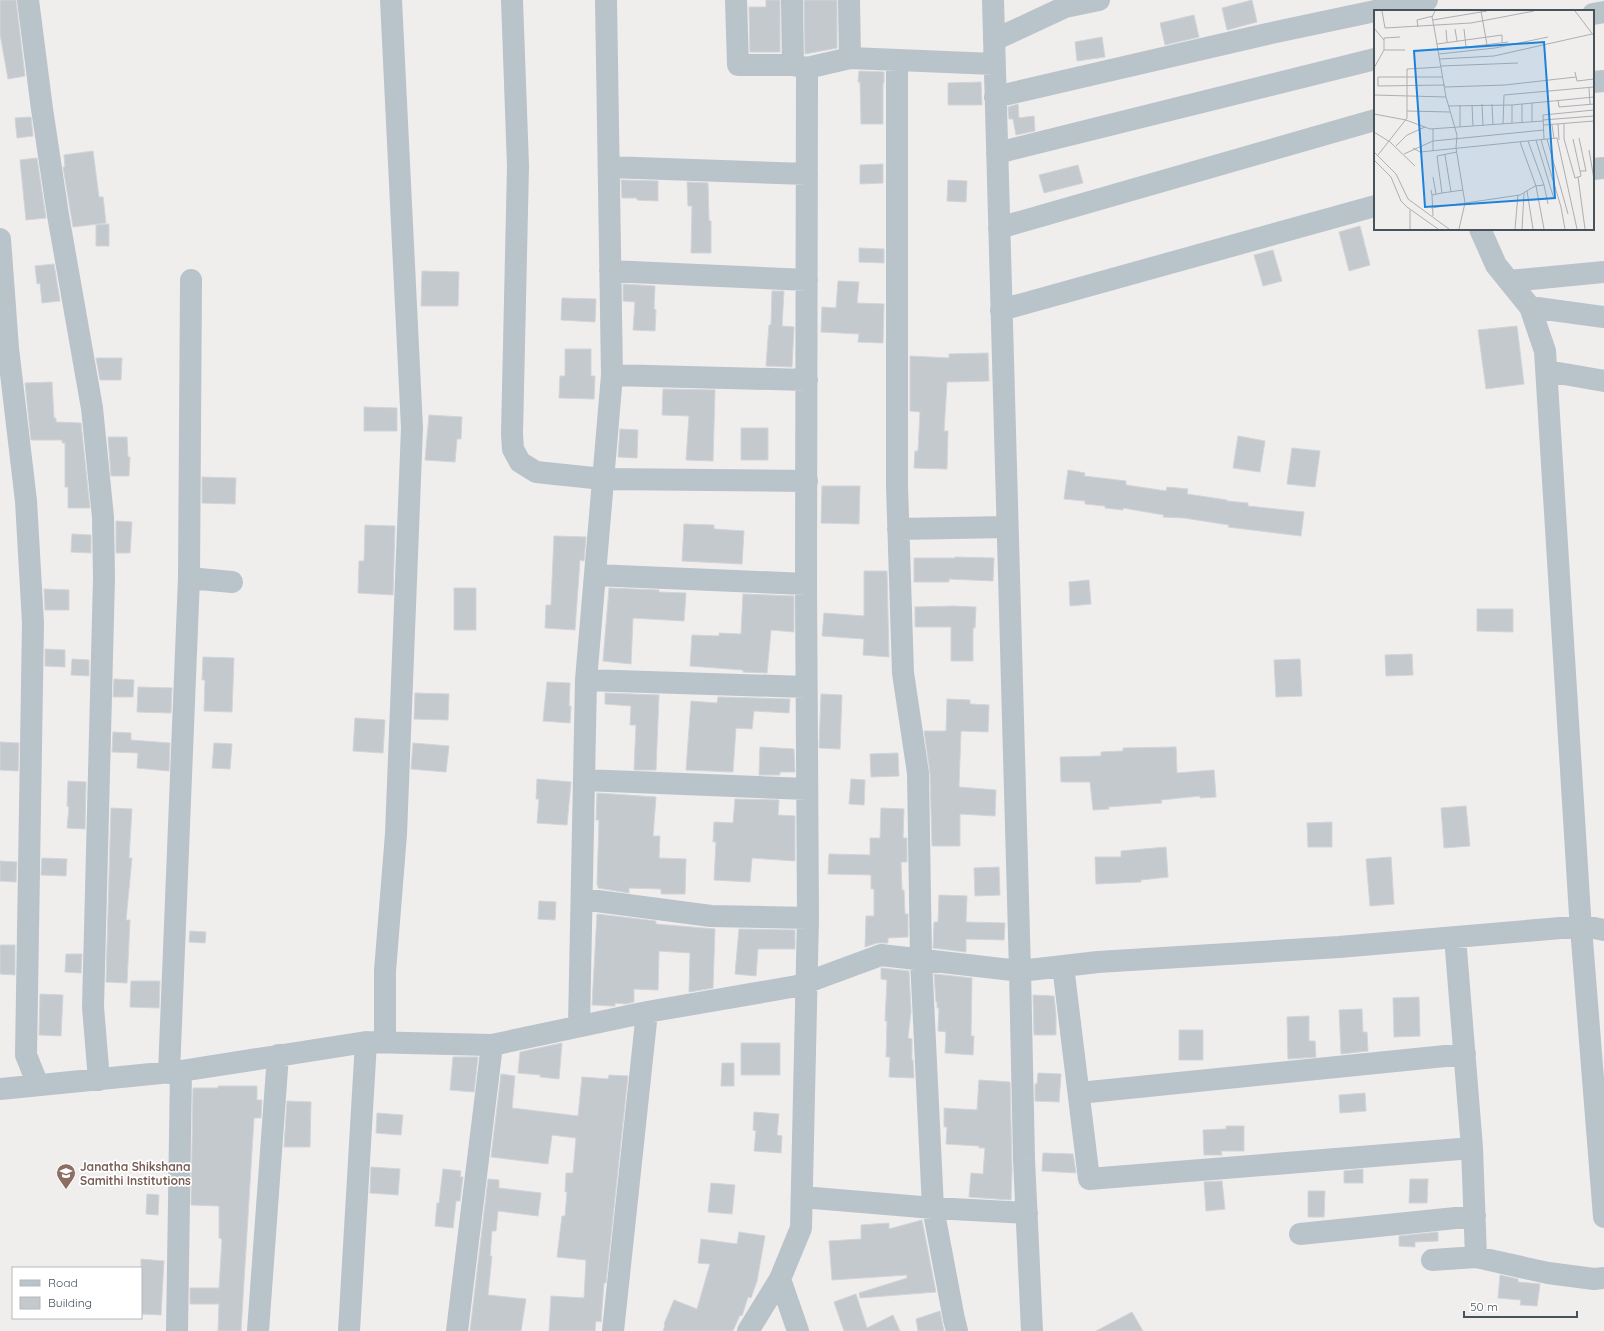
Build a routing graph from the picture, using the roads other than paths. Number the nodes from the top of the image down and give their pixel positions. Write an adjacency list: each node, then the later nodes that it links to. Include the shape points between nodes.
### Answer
1 (28, 0): 74 (street, via 58,215 92,408 103,517 104,578 93,1007)
2 (391, 0): 69 (street, via 412,428 396,834 386,971)
3 (512, 0): 46 (street, via 518,166 513,449 520,462 536,472)
4 (606, 0): 26 (street)
5 (736, 0): 20 (street, via 738,65)
6 (792, 0): 20 (street)
7 (849, 0): 16 (street)
8 (993, 0): 15 (street)
9 (1099, 0): 15 (street, via 1065,7)
10 (1427, 0): 11 (street)
11 (1380, 10)
12 (1374, 11): 23 (street)
13 (1604, 12): 14 (street)
14 (1594, 14)
15 (994, 40): 19 (street)
16 (850, 58): 18 (street); 20 (street)
17 (1374, 59): 25 (street)
18 (897, 60): 19 (street); 49 (street)
19 (994, 64): 23 (street)
20 (800, 66): 29 (street)
21 (1604, 80): 22 (street)
22 (1594, 82)
23 (995, 97): 25 (street)
24 (1374, 120): 31 (street)
25 (997, 153): 31 (street)
26 (609, 167): 29 (street); 34 (street)
27 (1604, 168): 28 (street)
28 (1594, 169)
29 (807, 174): 37 (street)
30 (1374, 206): 40 (street)
31 (999, 228): 40 (street)
32 (1480, 230): 38 (street, via 1496,265)
33 (0, 239): 75 (street, via 8,348 26,501 32,623 26,1055)
34 (610, 271): 37 (street); 43 (street)
35 (1604, 272): 38 (street)
36 (191, 280): 51 (street)
37 (807, 280): 44 (street)
38 (1509, 281): 39 (street)
39 (1530, 307): 41 (street); 42 (street, via 1545,351)
40 (1001, 310): 48 (street)
41 (1604, 317)
42 (1547, 371): 45 (street); 60 (street)
43 (612, 375): 44 (street); 46 (street)
44 (807, 380): 47 (street)
45 (1604, 381)
46 (603, 479): 47 (street); 50 (street)
47 (807, 481): 53 (street)
48 (1007, 527): 49 (street); 65 (street)
49 (898, 529): 63 (street, via 903,673 918,773)
50 (595, 575): 53 (street); 54 (street)
51 (189, 578): 52 (street); 73 (street)
52 (232, 582)
53 (806, 584): 55 (street)
54 (586, 680): 55 (street); 56 (street)
55 (806, 687): 57 (street)
56 (584, 780): 57 (street); 58 (street)
57 (807, 789): 59 (street)
58 (582, 899): 59 (street, via 711,916); 68 (street)
59 (808, 918): 66 (street)
60 (1581, 926): 61 (street); 62 (street); 83 (street)
61 (1604, 930)
62 (1455, 937): 64 (street); 71 (street)
63 (921, 959): 65 (street); 66 (street, via 881,955); 80 (street)
64 (1063, 966): 65 (street); 77 (street)
65 (1020, 971): 81 (street)
66 (807, 983): 67 (street); 79 (street)
67 (647, 1012): 68 (street); 93 (street)
68 (579, 1026): 70 (street)
69 (376, 1042): 70 (street); 72 (street); 91 (street)
70 (492, 1045): 92 (street)
71 (1465, 1054): 77 (street); 78 (street)
72 (278, 1055): 73 (street); 90 (street)
73 (175, 1072): 74 (street); 89 (street)
74 (100, 1080): 75 (street)
75 (38, 1086): 76 (street)
76 (0, 1089)
77 (1079, 1093): 78 (street, via 1089,1179)
78 (1472, 1148): 82 (street)
79 (802, 1197): 80 (street); 88 (street, via 801,1228)
80 (933, 1208): 81 (street); 96 (street)
81 (1027, 1213): 97 (street)
82 (1475, 1216): 84 (street); 85 (street)
83 (1604, 1217)
84 (1300, 1234)
85 (1476, 1257): 86 (street); 87 (street, via 1548,1273 1594,1280)
86 (1432, 1260)
87 (1604, 1278)
88 (780, 1279): 94 (street); 95 (street)
89 (177, 1331)
90 (258, 1331)
91 (349, 1331)
92 (457, 1331)
93 (613, 1331)
94 (748, 1331)
95 (798, 1331)
96 (957, 1331)
97 (1032, 1331)

